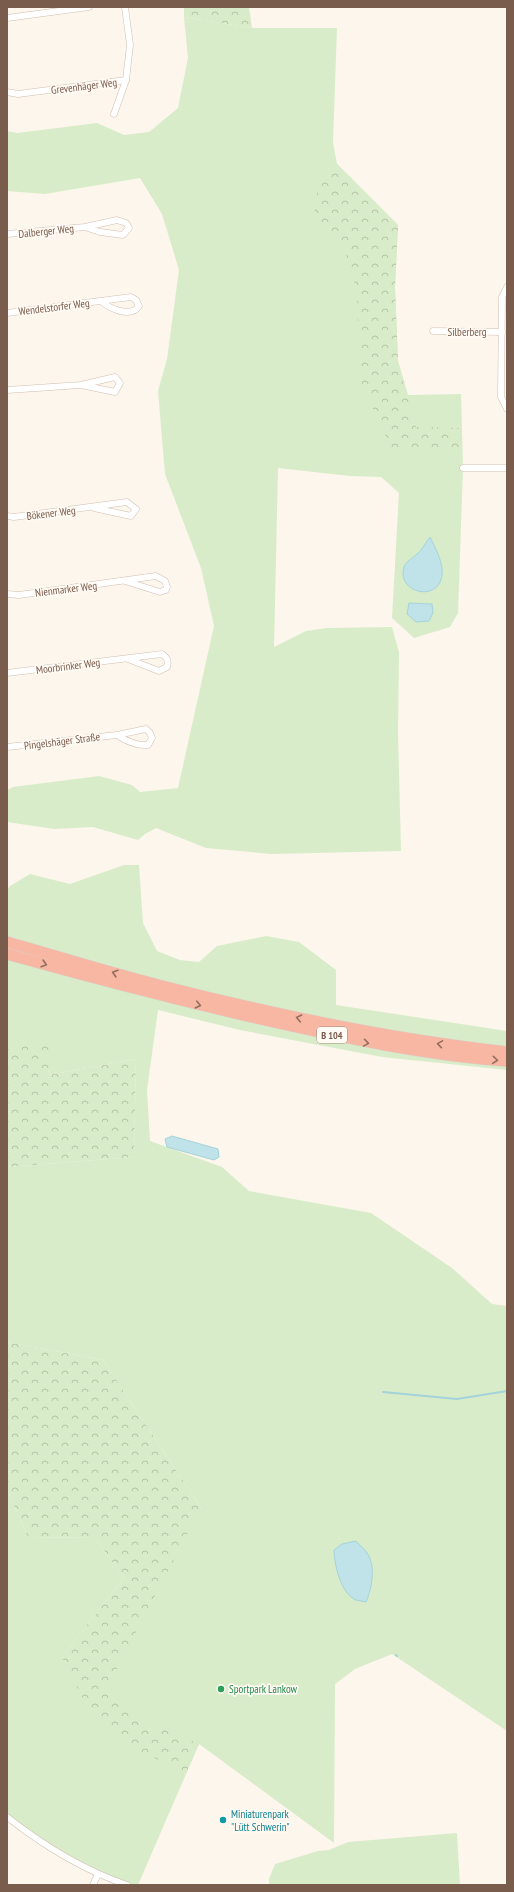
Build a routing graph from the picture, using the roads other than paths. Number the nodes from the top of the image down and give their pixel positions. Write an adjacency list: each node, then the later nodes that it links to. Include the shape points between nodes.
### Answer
1 (89, 7): 3 (street)
2 (125, 7): 4 (street, via 130,45)
3 (7, 18)
4 (126, 80): 5 (street, Grevenhäger Weg, via 18,94); 6 (street, Grevenhäger Weg)
5 (7, 92)
6 (114, 114)
7 (85, 227): 7 (street, Dalberger Weg, via 123,235 129,228 122,220); 8 (street, Dalberger Weg)
8 (7, 234)
9 (507, 287): 13 (street, Silberberg, via 502,297)
10 (101, 302): 10 (street, Wendelstorfer Weg, via 130,313 136,311 139,306 131,297); 11 (street, Wendelstorfer Weg)
11 (7, 313)
12 (433, 331): 13 (street, Silberberg)
13 (502, 332): 16 (street, Silberberg, via 501,397)
14 (82, 385): 14 (street, via 115,392 120,383 115,377); 15 (street)
15 (7, 390)
16 (507, 409)
17 (463, 468): 18 (street)
18 (507, 468)
19 (94, 508): 19 (street, Bökener Weg, via 132,516 136,509 128,502); 20 (street, Bökener Weg)
20 (7, 516)
21 (125, 581): 21 (street, Nienmarker Weg, via 160,592 167,587 165,581 156,576); 22 (street, Nienmarker Weg, via 19,595)
22 (7, 594)
23 (128, 659): 23 (street, Moorbrinker Weg, via 158,670 167,667 168,663 162,654); 24 (street, Moorbrinker Weg)
24 (7, 673)
25 (117, 735): 25 (street, Pingelshäger Straße, via 126,741 142,745 148,745 152,738 146,729); 26 (street, Pingelshäger Straße)
26 (7, 746)
27 (7, 942): 29 (highway, B 104, one-way to 27)
28 (7, 954): 29 (highway, B 104, one-way to 29)
29 (156, 990): 30 (highway, B 104, one-way to 29, via 449,1046 357,1031); 31 (highway, B 104, one-way to 31, via 360,1042 474,1059)
30 (507, 1052)
31 (507, 1061)
32 (7, 1817): 33 (street, via 35,1839)
33 (98, 1874): 34 (street); 35 (street)
34 (93, 1885)
35 (127, 1885)

